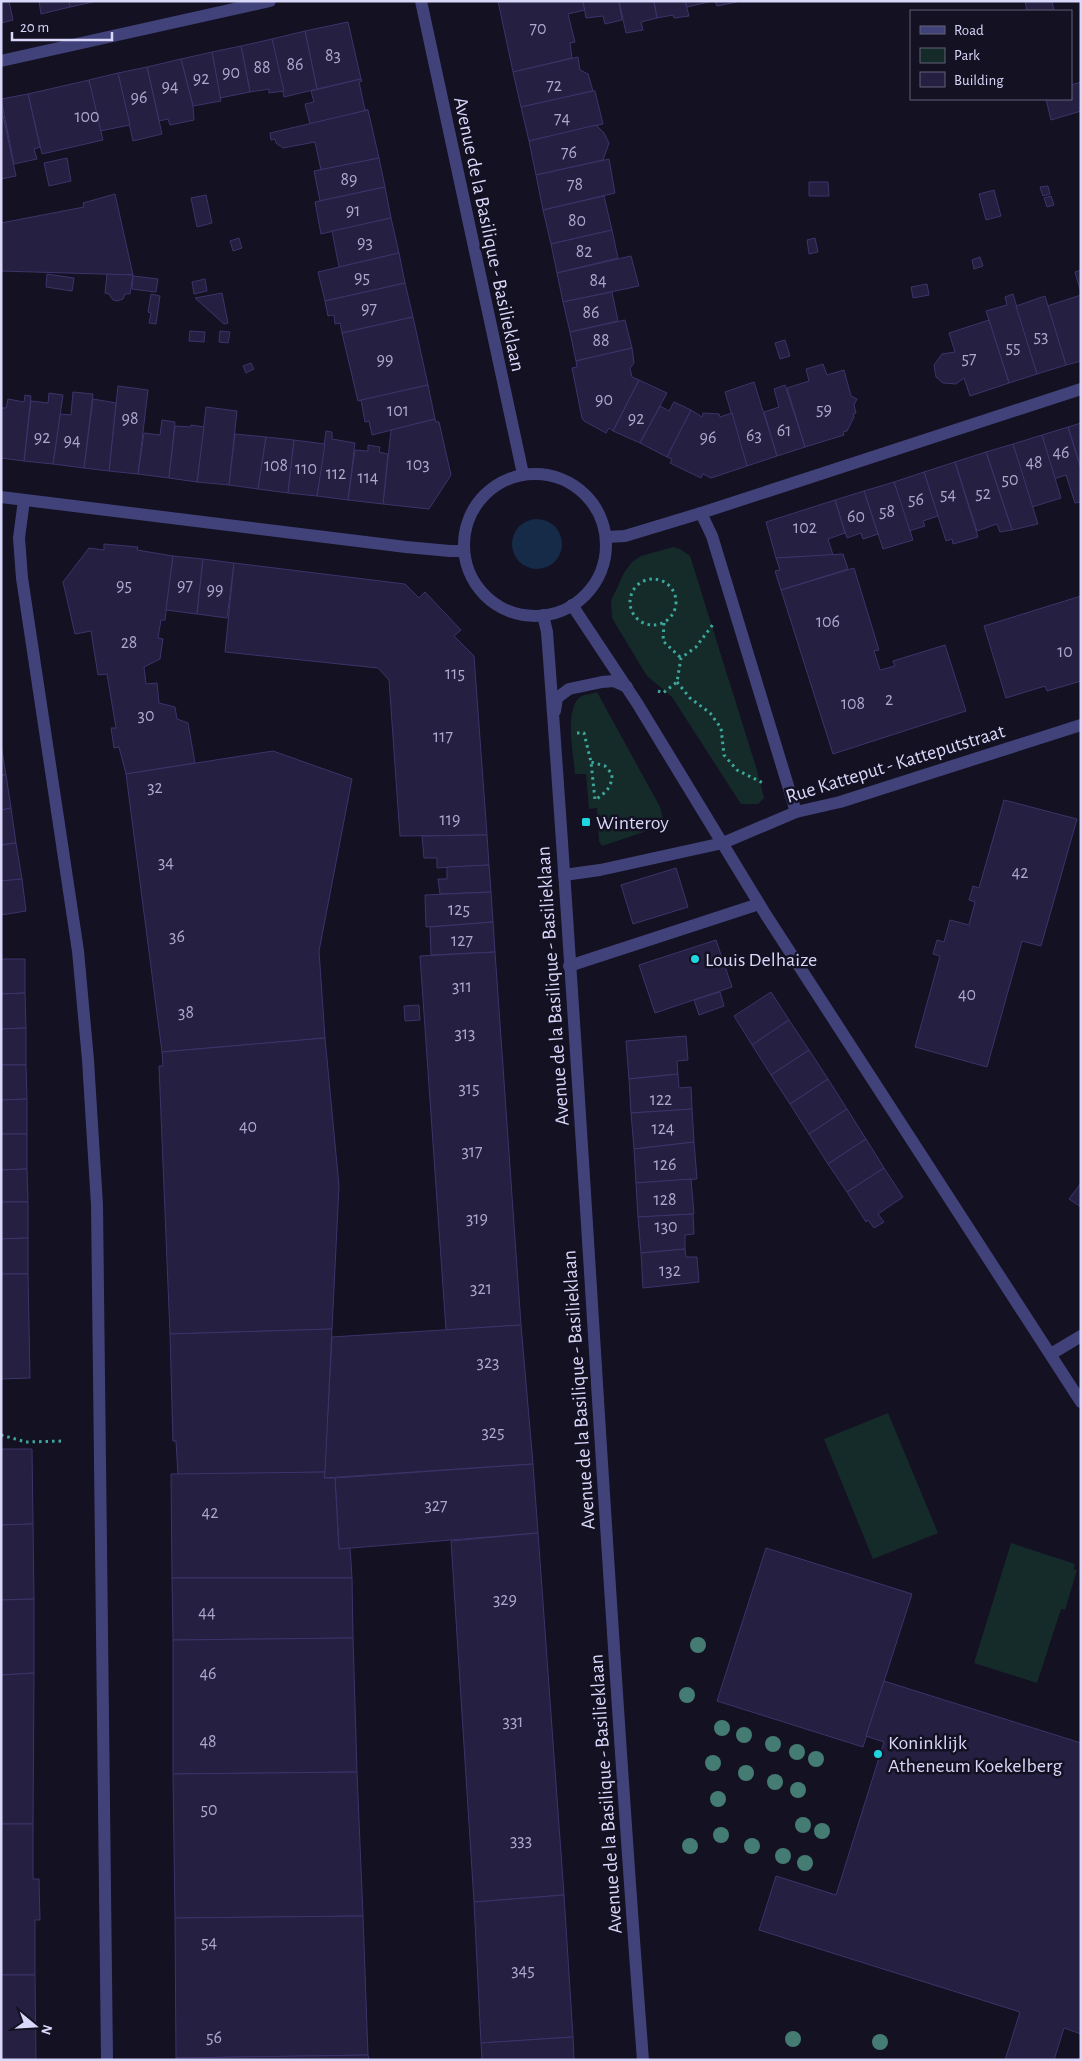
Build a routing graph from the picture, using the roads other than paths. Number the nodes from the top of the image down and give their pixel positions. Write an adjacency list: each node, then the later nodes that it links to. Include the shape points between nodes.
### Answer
1 (270, 1): 3 (street)
2 (421, 1): 5 (street, Avenue de la Basilique - Basilieklaan)
3 (1, 61)
4 (1081, 389): 8 (street)
5 (523, 474): 9 (street, via 562,478 578,488 592,502); 10 (street, via 503,480 486,492 470,516)
6 (1, 497): 7 (street)
7 (24, 500): 10 (street, via 406,547); 24 (street, via 20,538 22,578 78,951 97,1205)
8 (701, 513): 9 (street, via 625,536); 16 (street, via 712,536)
9 (606, 537): 11 (street, via 605,557 598,576 588,593)
10 (463, 551): 12 (street, via 476,586 489,600 505,610)
11 (572, 605): 12 (street); 13 (street)
12 (543, 615): 14 (street, Avenue de la Basilique - Basilieklaan)
13 (627, 687): 14 (street, Avenue de la Basilique - Basilieklaan, via 614,681 569,689 557,698); 17 (street)
14 (553, 718): 18 (street, Avenue de la Basilique - Basilieklaan)
15 (1081, 725): 16 (street, Rue Katteput - Katteputstraat, via 840,802)
16 (796, 812): 17 (street, Rue Katteput - Katteputstraat)
17 (723, 844): 18 (street, Rue Katteput - Katteputstraat); 19 (street)
18 (564, 875): 20 (street, Avenue de la Basilique - Basilieklaan)
19 (760, 904): 20 (street); 22 (street)
20 (569, 966): 25 (street, Avenue de la Basilique - Basilieklaan)
21 (1081, 1336): 22 (street)
22 (1051, 1354): 23 (street)
23 (1081, 1402)
24 (107, 2060)
25 (643, 2060)

